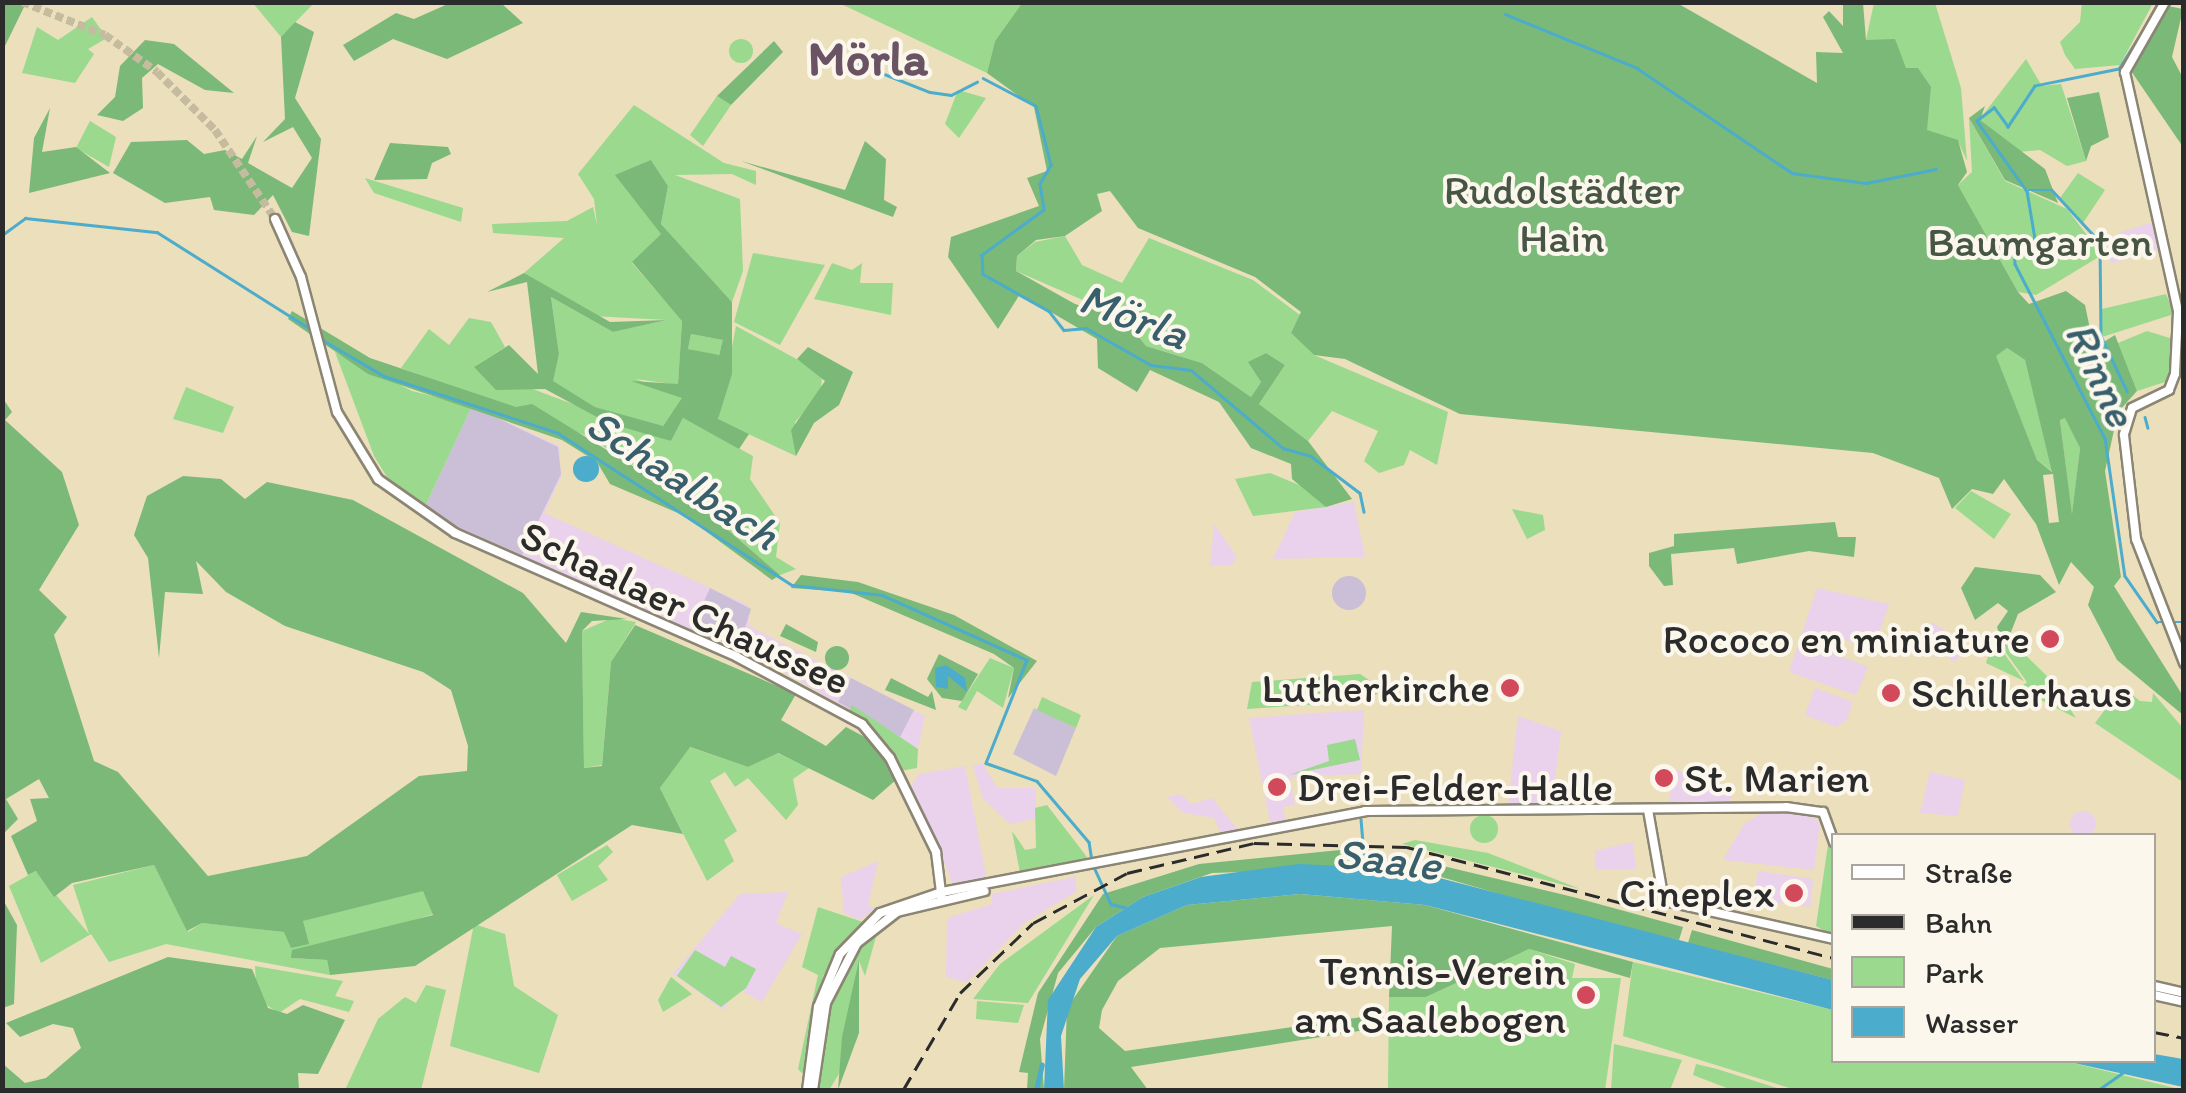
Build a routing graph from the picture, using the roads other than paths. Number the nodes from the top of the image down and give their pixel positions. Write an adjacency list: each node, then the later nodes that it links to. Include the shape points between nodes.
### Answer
1 (2165, 2): 3 (main road, via 2125,72 2178,312 2169,390 2137,403 2124,428 2135,536)
2 (276, 218): 8 (main road, Schaalaer Chaussee, via 314,322 337,412 370,470 440,526 621,614 737,657 862,724 890,758 924,828)
3 (2184, 662)
4 (1639, 808): 5 (main road); 6 (main road); 8 (main road, via 1365,811)
5 (1667, 808): 6 (main road); 7 (main road, via 1821,811)
6 (1655, 820): 9 (main road, via 1664,900)
7 (1830, 840)
8 (942, 896): 14 (main road, via 880,913 840,954 818,1008)
9 (1831, 939)
10 (2156, 986): 11 (main road)
11 (2184, 992)
12 (2156, 995): 13 (main road)
13 (2184, 1002)
14 (810, 1090)

